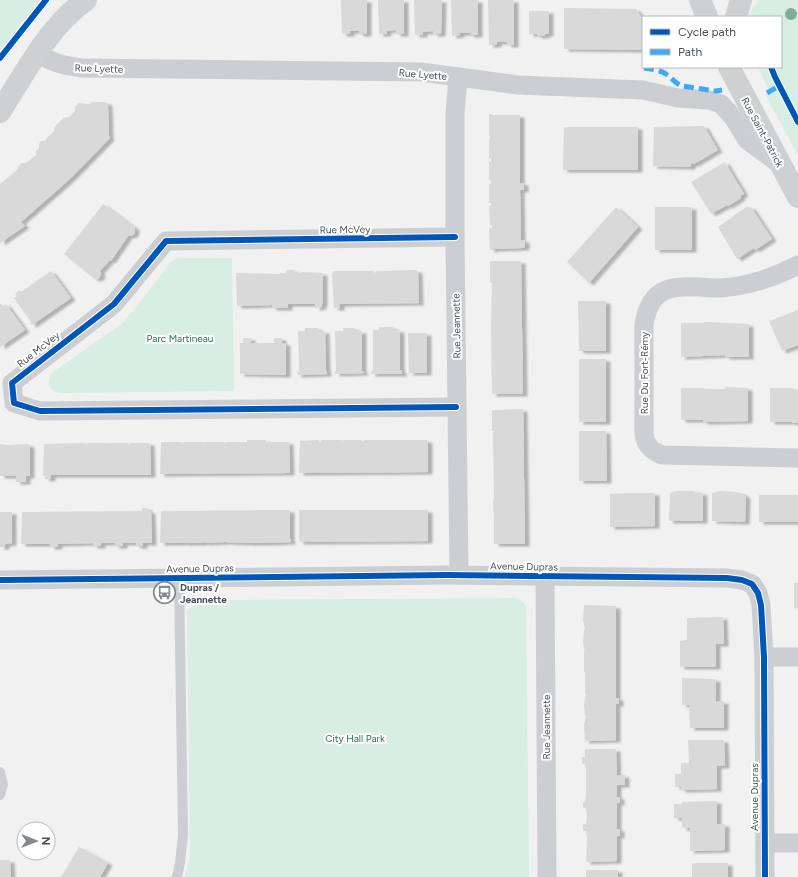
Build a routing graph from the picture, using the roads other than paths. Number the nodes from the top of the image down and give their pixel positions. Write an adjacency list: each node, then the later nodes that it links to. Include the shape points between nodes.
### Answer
1 (86, 0): 6 (main road, via 62,22)
2 (700, 0): 4 (main road)
3 (741, 0): 5 (main road)
4 (707, 16)
5 (736, 16)
6 (38, 53): 9 (street, Rue Lyette, via 63,66 82,68 410,72); 11 (main road)
7 (730, 68): 10 (main road, Rue Saint-Patrick)
8 (741, 68): 10 (main road)
9 (458, 77): 12 (street, Rue Lyette, via 533,86 636,89 678,98 709,100 721,104 733,117 747,140); 14 (street, Rue Jeannette, via 455,114)
10 (742, 92): 12 (main road, Rue Saint-Patrick)
11 (0, 112)
12 (781, 165): 13 (main road, Rue Saint-Patrick)
13 (798, 197)
14 (455, 237): 16 (street, Rue Jeannette); 16 (street, Rue McVey, via 166,241 114,304 12,383 14,403 40,411)
15 (798, 265): 17 (street, Rue Du Fort-Rémy, via 767,279 734,286 667,289 652,302 646,317 644,335 644,439 649,448 662,455)
16 (456, 407): 18 (street, Rue Jeannette)
17 (798, 458)
18 (459, 576): 19 (street, Avenue Dupras); 20 (street, Avenue Dupras)
19 (545, 576): 23 (street, Avenue Dupras, via 742,580 752,584 762,605); 29 (street, Rue Jeannette)
20 (179, 579): 21 (street, Avenue Dupras); 28 (lane, via 182,835)
21 (0, 580)
22 (798, 657): 23 (street)
23 (764, 658): 26 (street, Avenue Dupras)
24 (0, 772): 25 (lane, via 3,784)
25 (0, 795)
26 (765, 843): 27 (street); 30 (street, Avenue Dupras)
27 (798, 843)
28 (177, 877)
29 (547, 877)
30 (765, 877)

